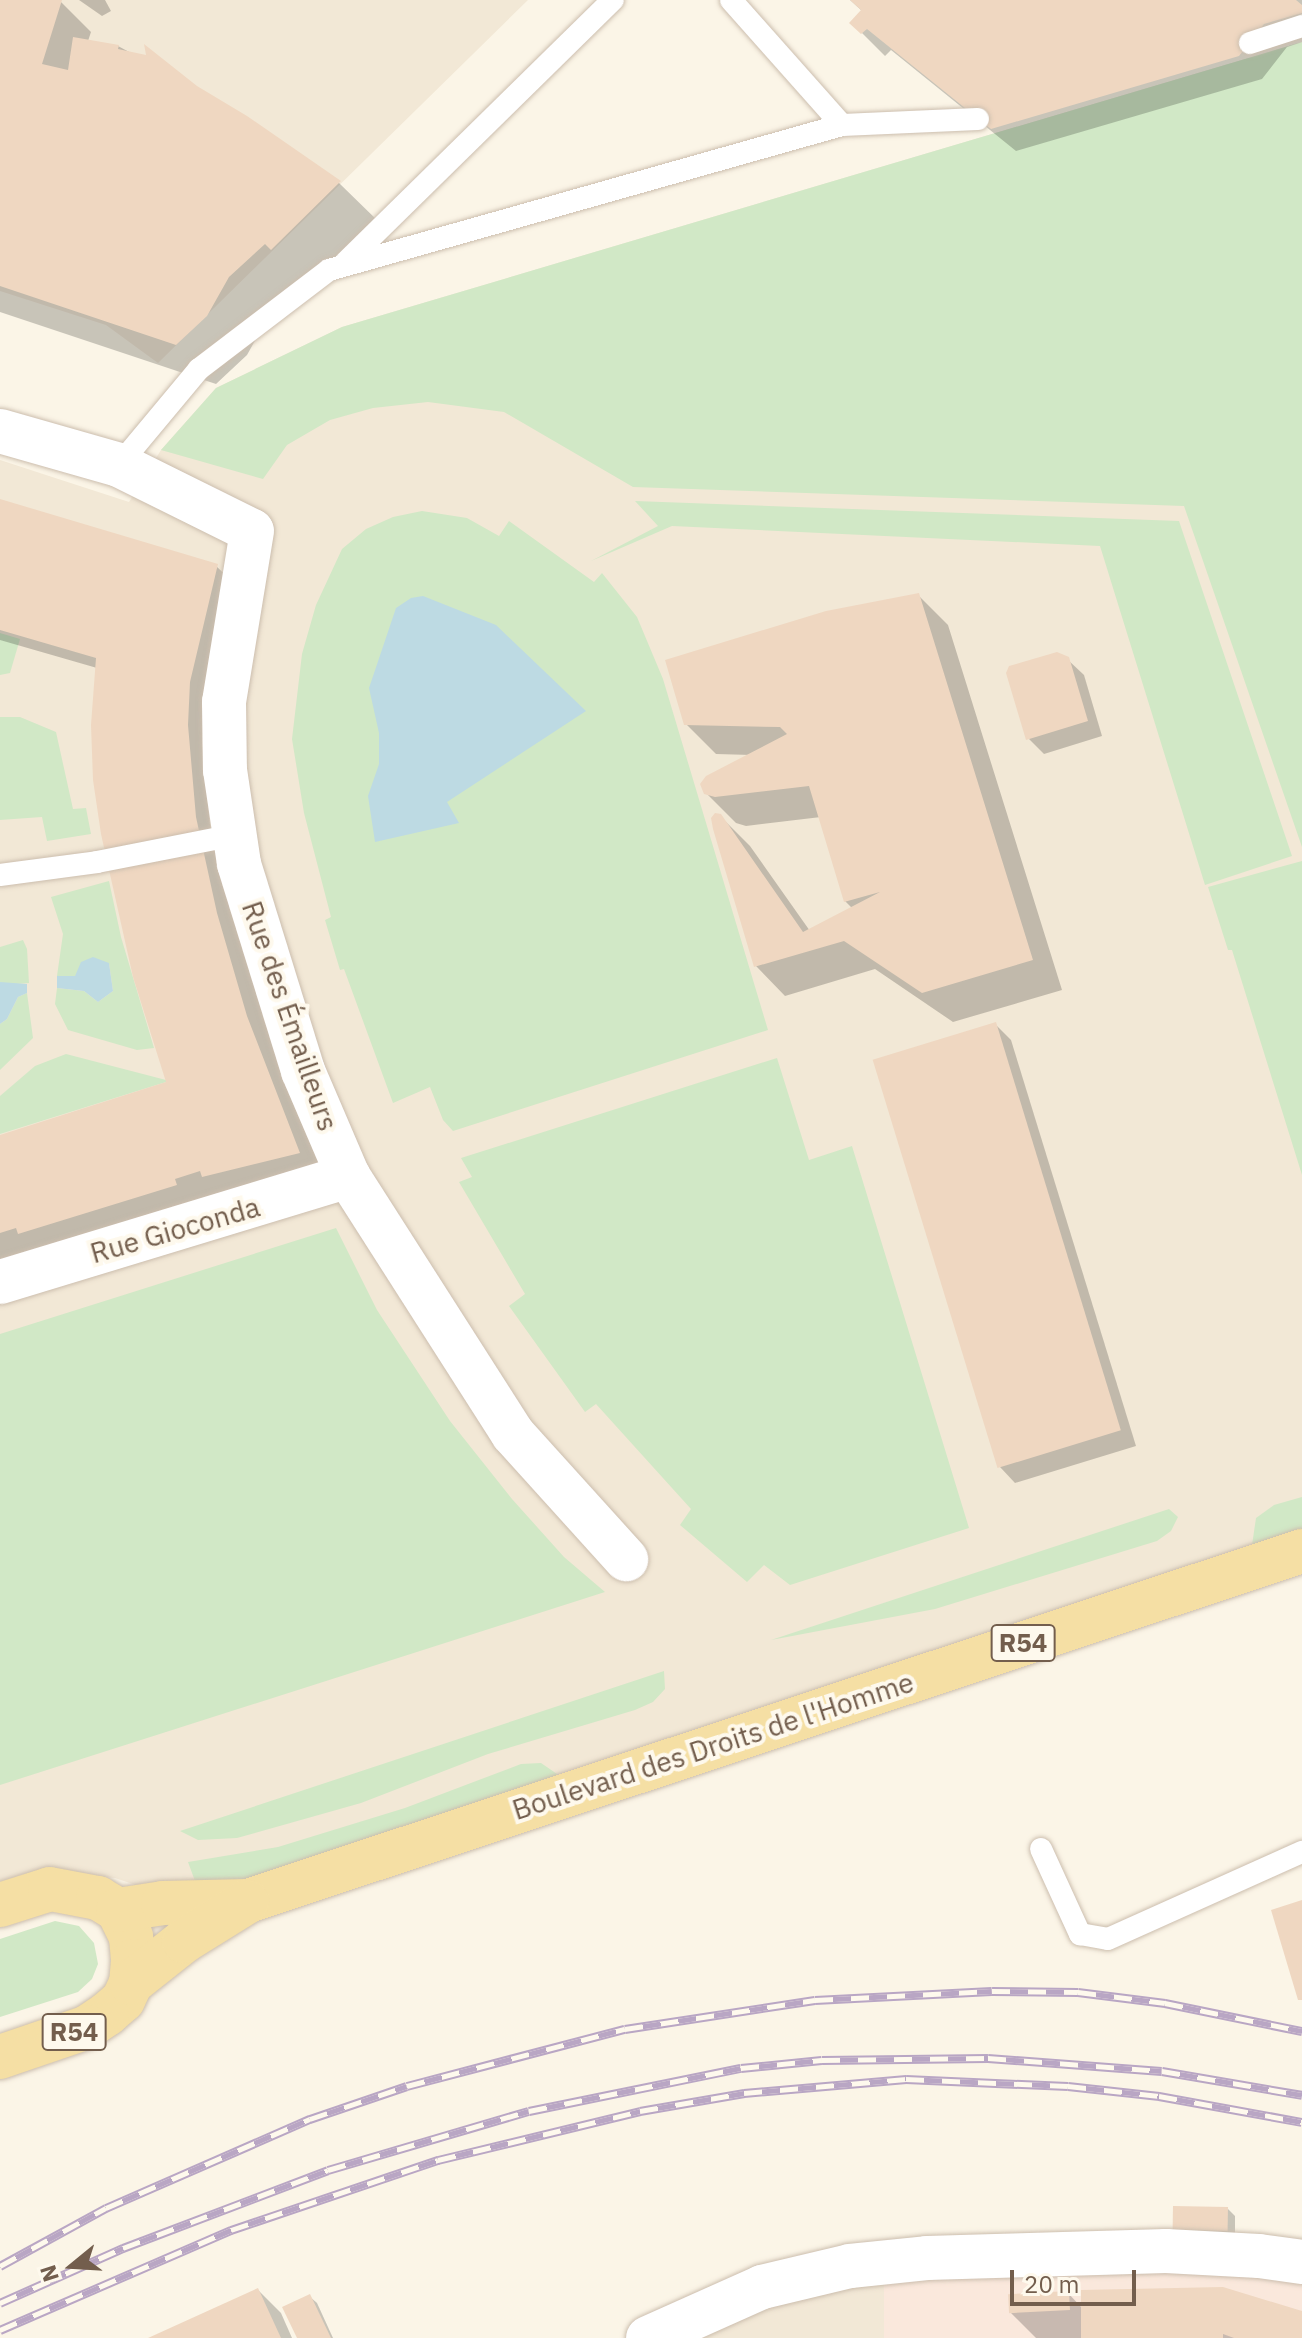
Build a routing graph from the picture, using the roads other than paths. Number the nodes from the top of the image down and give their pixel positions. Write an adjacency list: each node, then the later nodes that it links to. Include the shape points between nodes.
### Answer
1 (613, 0): 7 (lane)
2 (731, 0): 6 (lane)
3 (1302, 26): 4 (lane)
4 (1250, 43)
5 (978, 119): 6 (lane)
6 (842, 125): 7 (lane)
7 (342, 265): 9 (lane, via 199,369)
8 (0, 431): 9 (street)
9 (119, 465): 10 (street, Rue des Émailleurs, via 252,531 224,702 225,770)
10 (235, 835): 11 (lane); 12 (street, Rue des Émailleurs, via 244,882 303,1071)
11 (0, 875)
12 (348, 1176): 13 (street, Rue Gioconda); 15 (street, Rue des Émailleurs, via 513,1434)
13 (0, 1282)
14 (1302, 1551): 18 (main road, Boulevard des Droits de l'Homme / R54)
15 (626, 1559)
16 (1041, 1849): 17 (lane, via 1080,1934 1108,1939)
17 (1302, 1852)
18 (248, 1901): 20 (main road, Boulevard des Droits de l'Homme / R54); 21 (main road, R54)
19 (0, 1905): 20 (main road, via 50,1889 98,1898)
20 (118, 1910): 21 (main road, R54, via 131,1937)
21 (131, 1983): 22 (main road, R54, via 123,2000 88,2027)
22 (0, 2057)
23 (1302, 2262): 24 (street, via 1166,2251 927,2258 850,2266 762,2287)
24 (648, 2338)

